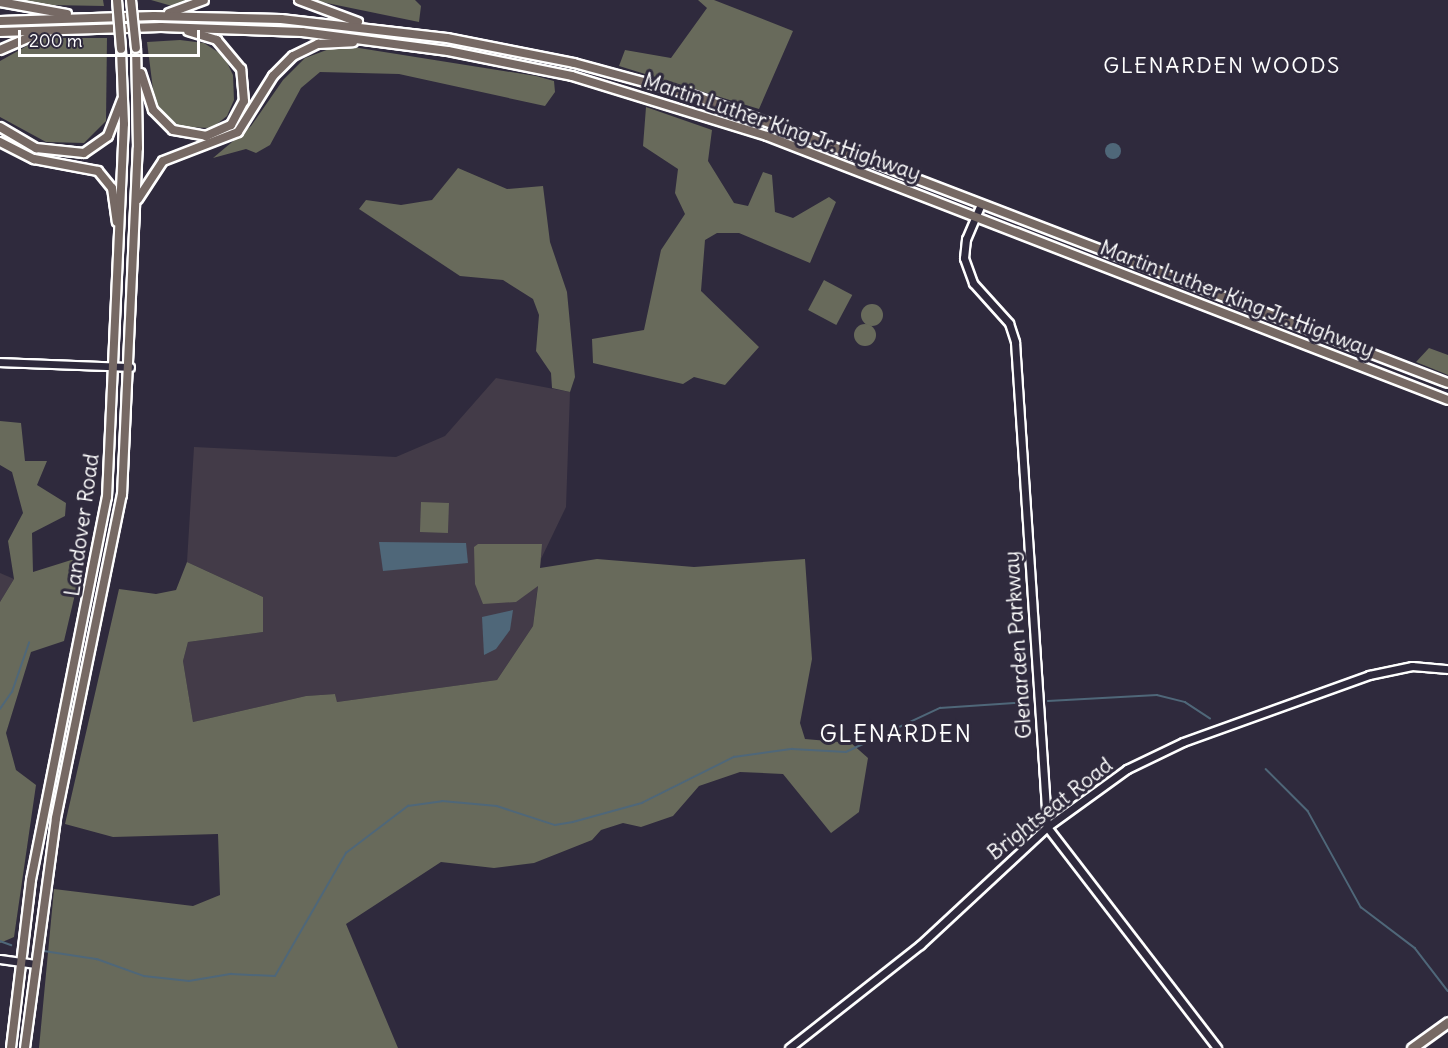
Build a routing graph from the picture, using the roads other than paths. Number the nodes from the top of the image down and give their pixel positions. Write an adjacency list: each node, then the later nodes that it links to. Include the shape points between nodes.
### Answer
1 (117, 0): 16 (main road, Landover Road, bridge)
2 (131, 0): 14 (main road, Landover Road, bridge)
3 (204, 0): 6 (main road)
4 (299, 0): 11 (main road)
5 (0, 2): 7 (main road)
6 (154, 16): 7 (main road, Martin Luther King Jr. Highway); 11 (main road, Martin Luther King Jr. Highway)
7 (101, 17): 8 (main road, Martin Luther King Jr. Highway)
8 (0, 21)
9 (161, 27): 10 (main road, Martin Luther King Jr. Highway); 13 (main road, Martin Luther King Jr. Highway, via 302,32); 14 (main road, via 212,37 235,58 244,96 231,125 201,137 164,123 148,100)
10 (61, 29): 12 (main road, Martin Luther King Jr. Highway); 15 (main road, via 24,37)
11 (382, 29): 17 (main road, Martin Luther King Jr. Highway, via 574,63 692,95)
12 (0, 32)
13 (383, 42): 19 (main road, Martin Luther King Jr. Highway, via 572,76); 22 (main road, via 324,43 298,53 273,76 238,132 163,161)
14 (136, 48): 22 (main road, Landover Road)
15 (0, 50)
16 (124, 93): 18 (main road, via 112,129 84,153 36,148); 24 (main road, Landover Road)
17 (772, 125): 19 (main road); 21 (main road, Martin Luther King Jr. Highway)
18 (0, 127)
19 (771, 138): 23 (main road, Martin Luther King Jr. Highway)
20 (0, 142): 24 (main road, via 34,159 85,166 102,174 114,197)
21 (981, 204): 23 (street, Glenarden Parkway); 28 (main road, Martin Luther King Jr. Highway)
22 (136, 206): 27 (main road, Landover Road)
23 (974, 217): 29 (main road, Martin Luther King Jr. Highway); 31 (street, Glenarden Parkway, via 964,245 965,264 976,288 1010,323 1015,342)
24 (120, 248): 26 (main road, Landover Road)
25 (0, 362): 26 (street)
26 (116, 366): 27 (street); 33 (main road, Landover Road, via 96,570 47,790)
27 (130, 367): 34 (main road, Landover Road, via 118,526 56,818)
28 (1448, 383)
29 (1448, 400)
30 (1448, 669): 31 (street, Brightseat Road, via 1383,671 1183,742 1127,769)
31 (1047, 827): 38 (street, Brightseat Road, via 920,945); 39 (street)
32 (0, 959): 33 (street)
33 (20, 962): 34 (street); 36 (main road, Landover Road)
34 (34, 964): 37 (main road, Landover Road)
35 (1448, 1022): 40 (highway)
36 (11, 1048)
37 (25, 1048)
38 (789, 1048)
39 (1217, 1048)
40 (1412, 1048)

